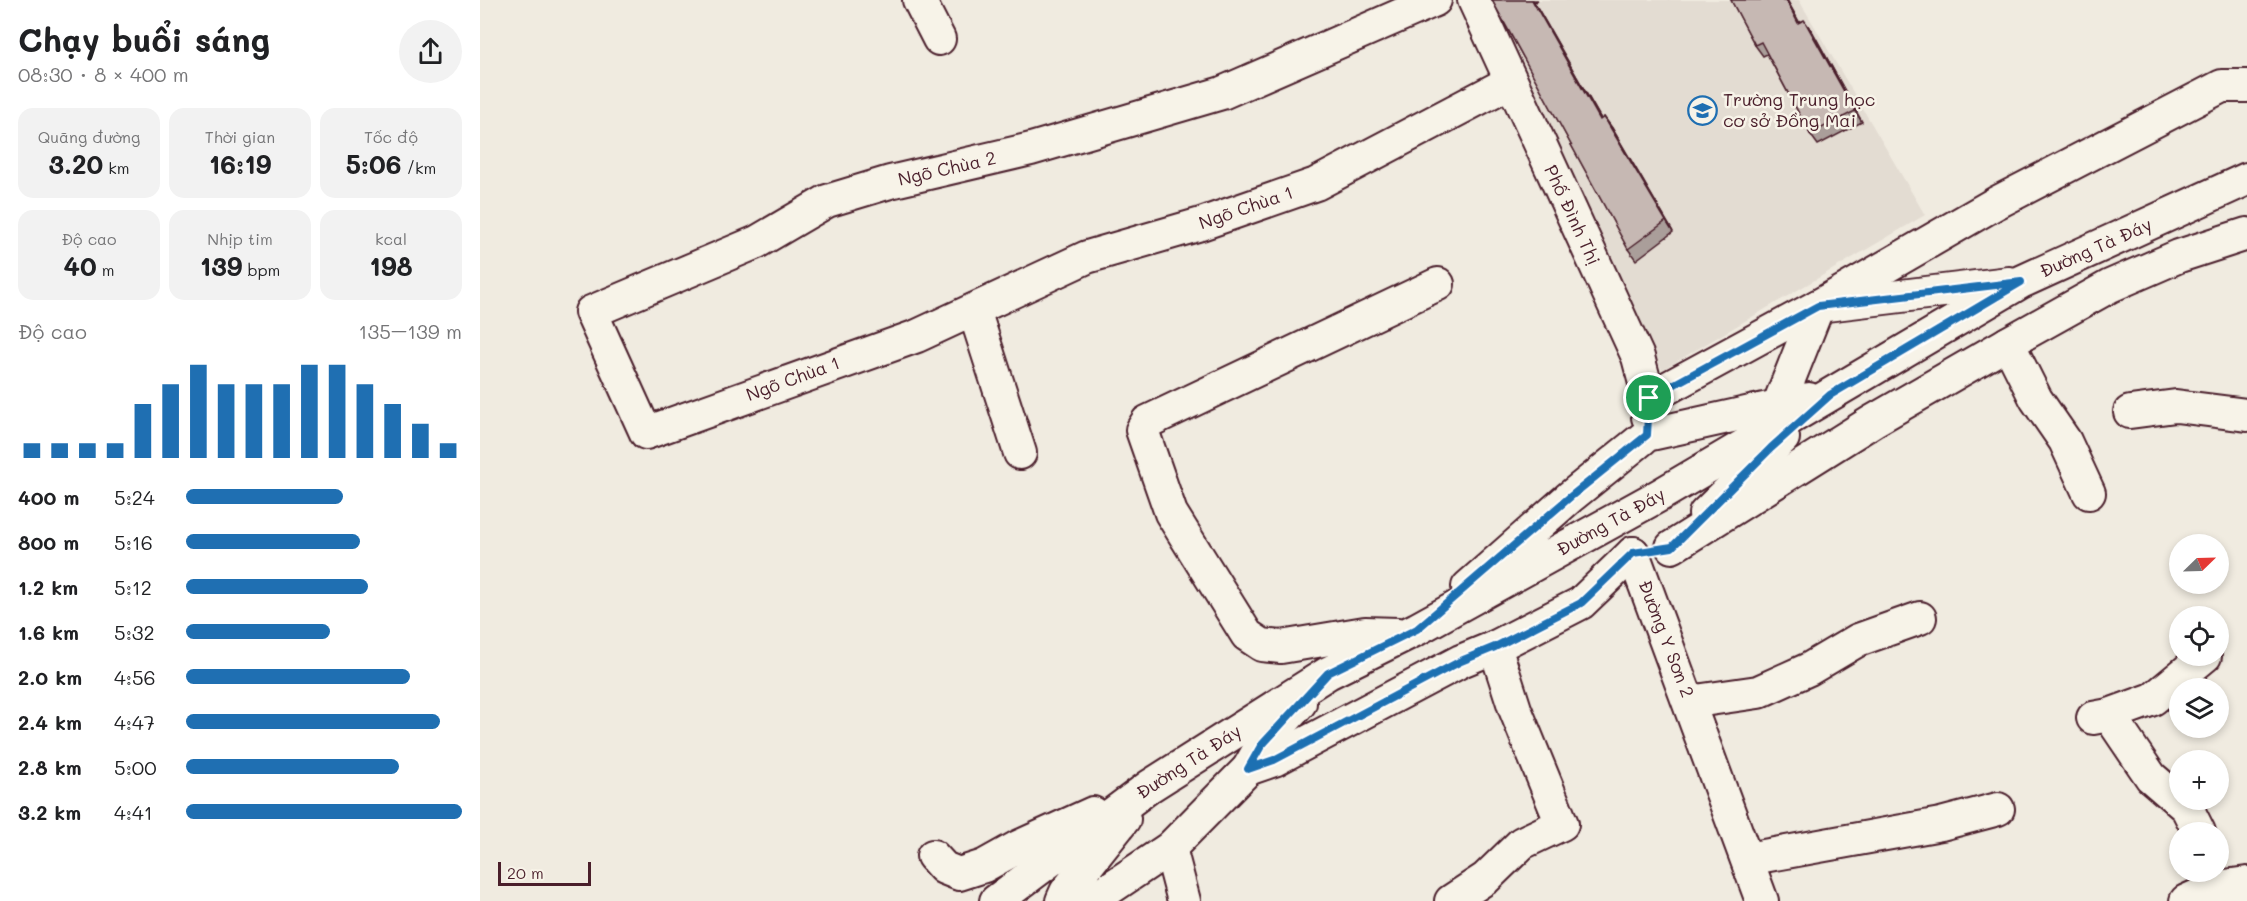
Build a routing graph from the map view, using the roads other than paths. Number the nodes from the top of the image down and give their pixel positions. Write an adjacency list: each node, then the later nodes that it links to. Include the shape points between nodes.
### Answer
1 (919, 0): 4 (street)
2 (1435, 0): 22 (street, Ngõ Chùa 2, via 1222,93 1031,149 827,201 757,242 591,312)
3 (1474, 0): 5 (street, Phố Đình Thị)
4 (939, 39)
5 (1510, 82): 15 (street, Ngõ Chùa 1, via 1316,184 1201,224 1087,257); 18 (street, Phố Đình Thị, via 1638,357)
6 (2247, 86): 14 (street, via 2222,86 1996,203)
7 (2247, 156): 10 (street)
8 (2247, 179): 10 (street, Đường Tà Đáy)
9 (2247, 192): 10 (street)
10 (2211, 196): 12 (street, Đường Tà Đáy)
11 (2247, 234): 16 (street, via 2179,255 2110,286)
12 (2021, 282): 14 (street); 17 (street, Đường Tà Đáy)
13 (1438, 284): 29 (street, via 1147,422 1142,430 1171,513 1246,635 1262,645 1281,647 1365,633)
14 (1818, 306): 18 (street); 19 (street)
15 (974, 310): 22 (street, Ngõ Chùa 1, via 917,336); 24 (street)
16 (2008, 343): 25 (street, via 2036,399 2065,441); 26 (street, via 1872,421)
17 (1830, 395): 19 (street); 26 (street); 29 (street, Đường Tà Đáy, via 1660,495)
18 (1649, 398): 23 (street, Phố Đình Thị)
19 (1779, 404): 23 (street)
20 (2130, 412): 21 (street, via 2176,406)
21 (2247, 415)
22 (646, 433)
23 (1647, 435): 29 (street)
24 (1020, 453)
25 (2089, 493)
26 (1672, 547): 27 (street)
27 (1633, 553): 30 (street, via 1581,603); 33 (street, Đường Y Sơn 2)
28 (1920, 618): 33 (street, via 1858,640 1809,669 1758,692)
29 (1411, 632): 32 (street, Đường Tà Đáy)
30 (1495, 647): 34 (street, via 1461,661 1274,760); 46 (street, via 1515,709 1562,824 1522,843 1486,878)
31 (2193, 666): 37 (street, via 2153,699 2101,716 2151,777 2187,808)
32 (1328, 673): 34 (street, via 1261,746); 35 (street, Đường Tà Đáy)
33 (1689, 702): 40 (street, Đường Y Sơn 2)
34 (1248, 769): 38 (street)
35 (1142, 792): 39 (street, via 959,874 944,868); 42 (street, Đường Tà Đáy); 43 (street)
36 (1998, 809): 40 (street, via 1931,826)
37 (2194, 822)
38 (1170, 848): 44 (street); 45 (street)
39 (933, 856)
40 (1748, 859): 47 (street, Đường Y Sơn 2)
41 (2223, 882): 48 (street)
42 (996, 901)
43 (1062, 901)
44 (1091, 901)
45 (1184, 901)
46 (1451, 901)
47 (1762, 901)
48 (2186, 901)

